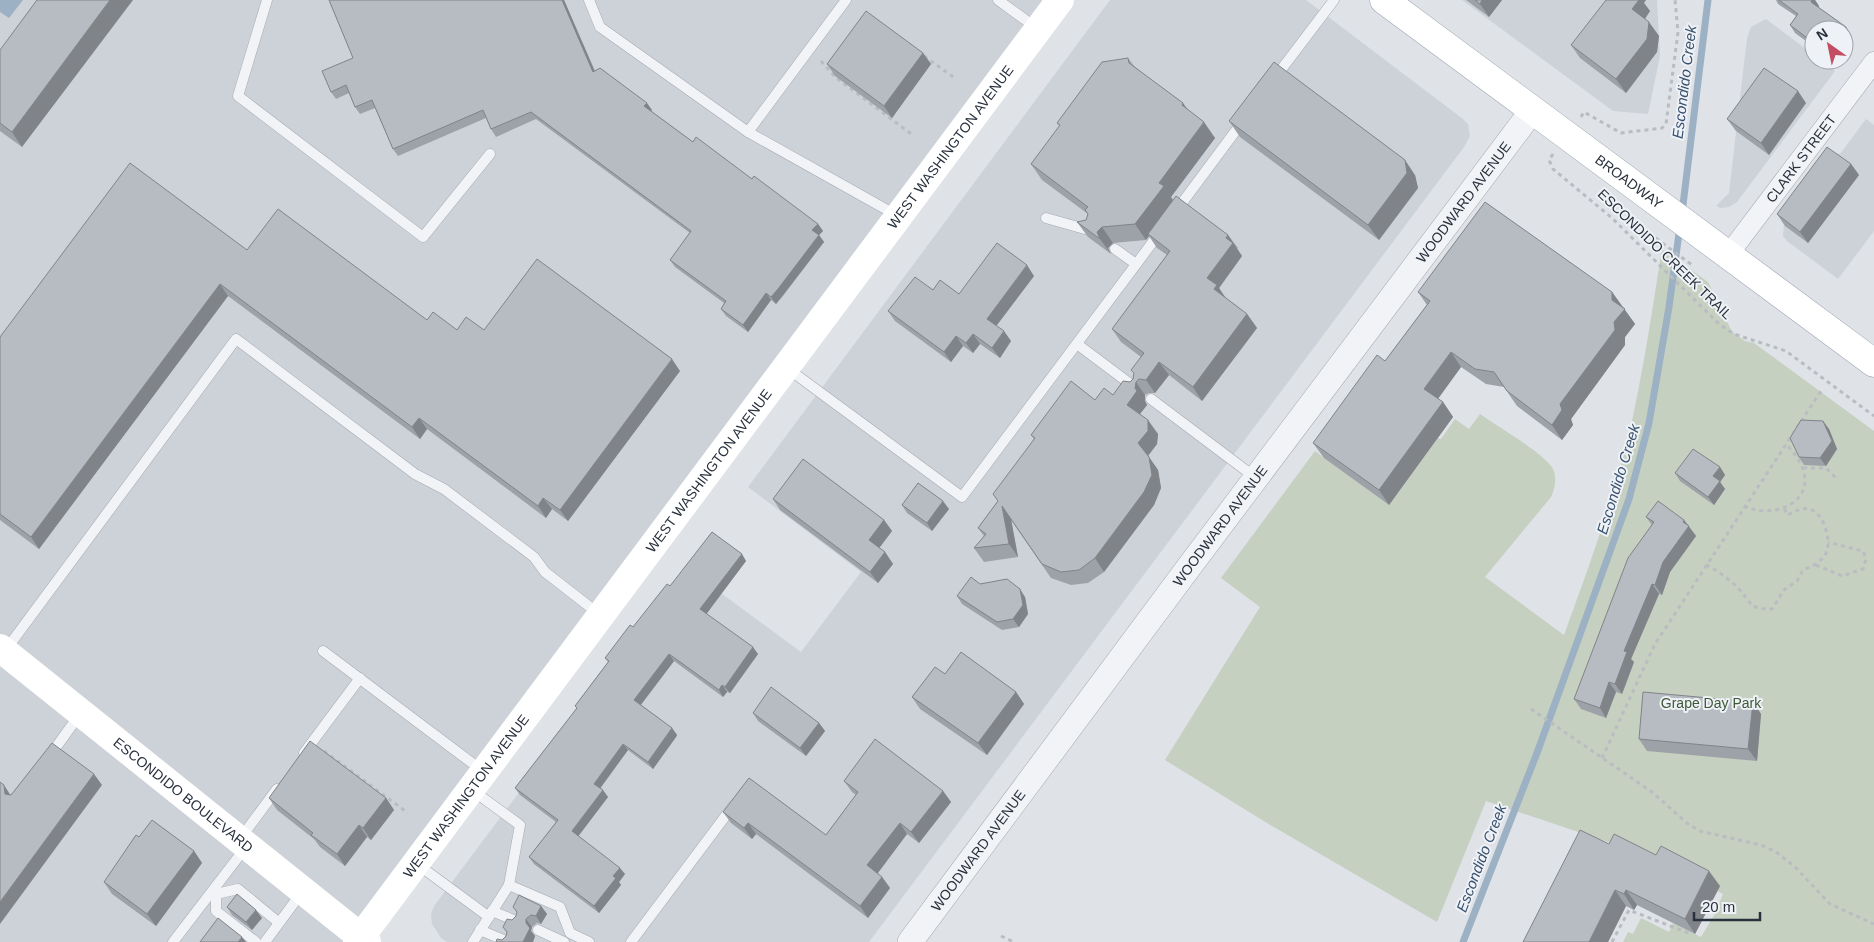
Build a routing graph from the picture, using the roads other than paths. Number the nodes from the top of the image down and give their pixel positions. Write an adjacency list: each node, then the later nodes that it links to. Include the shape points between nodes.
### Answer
1 (267, 0): 14 (lane, via 238,96 424,237)
2 (589, 0): 13 (lane, via 600,27)
3 (846, 0): 13 (lane)
4 (998, 0): 8 (lane)
5 (1060, 0): 8 (main road, WEST WASHINGTON AVENUE)
6 (1334, 0): 10 (lane)
7 (1388, 1): 12 (main road, BROADWAY)
8 (1038, 29): 15 (main road, WEST WASHINGTON AVENUE)
9 (1874, 62): 19 (street, CLARK STREET)
10 (1268, 88)
11 (1250, 111): 20 (lane)
12 (1532, 111): 19 (main road, BROADWAY); 26 (street, WOODWARD AVENUE)
13 (748, 132): 15 (lane)
14 (490, 154)
15 (899, 216): 23 (main road, WEST WASHINGTON AVENUE)
16 (1046, 218): 17 (lane)
17 (1092, 231)
18 (1115, 249): 20 (lane)
19 (1728, 255): 22 (main road, BROADWAY)
20 (1136, 264): 21 (lane)
21 (1077, 344): 23 (lane, via 962,497); 24 (lane)
22 (1874, 363)
23 (786, 367): 27 (main road, WEST WASHINGTON AVENUE)
24 (1137, 389)
25 (1151, 399): 26 (lane)
26 (1256, 478): 56 (street, WOODWARD AVENUE)
27 (601, 616): 28 (lane, via 545,572 534,557 450,494 415,474 236,339); 35 (main road, WEST WASHINGTON AVENUE)
28 (2, 650): 31 (main road, ESCONDIDO BOULEVARD)
29 (323, 651): 30 (lane)
30 (360, 678): 32 (lane); 35 (lane)
31 (81, 713): 33 (lane); 37 (main road, ESCONDIDO BOULEVARD)
32 (300, 758)
33 (44, 763)
34 (283, 781): 37 (lane)
35 (478, 781): 38 (main road, WEST WASHINGTON AVENUE); 39 (lane, via 520,825)
36 (737, 800): 55 (lane)
37 (243, 843): 40 (main road, ESCONDIDO BOULEVARD); 41 (lane)
38 (416, 863): 42 (lane); 48 (main road, WEST WASHINGTON AVENUE)
39 (509, 885): 42 (lane); 47 (lane, via 560,907)
40 (303, 891): 44 (lane); 48 (main road, ESCONDIDO BOULEVARD)
41 (214, 892): 44 (lane, via 238,889); 50 (lane); 51 (lane, via 216,911)
42 (491, 914): 43 (lane); 45 (lane)
43 (516, 921)
44 (278, 922): 52 (lane)
45 (480, 930): 49 (lane); 53 (lane)
46 (538, 930): 47 (lane)
47 (567, 939): 54 (lane)
48 (362, 940)
49 (506, 941)
50 (173, 942)
51 (256, 942)
52 (265, 942)
53 (472, 942)
54 (589, 942)
55 (631, 942)
56 (910, 942)

